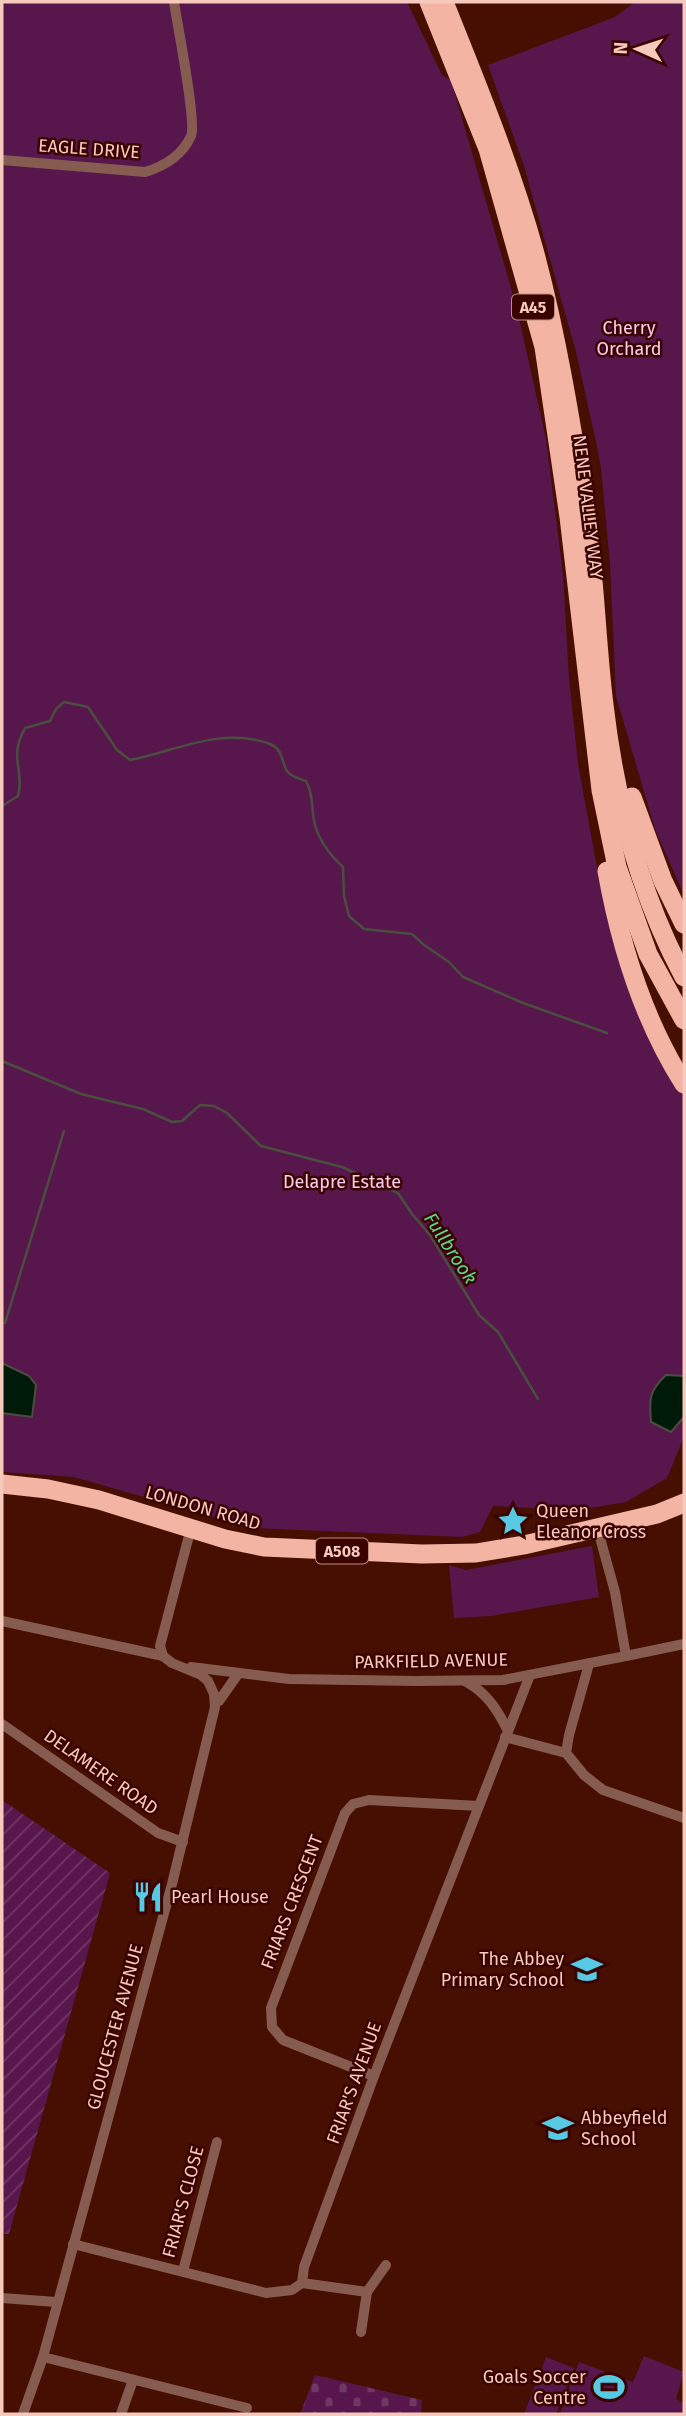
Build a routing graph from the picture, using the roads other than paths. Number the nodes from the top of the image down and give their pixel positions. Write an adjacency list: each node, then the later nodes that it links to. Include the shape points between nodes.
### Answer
1 (174, 2): 4 (street, EAGLE DRIVE, via 192,130 182,152 164,166 145,172)
2 (429, 2): 5 (highway, NENE VALLEY WAY / A45, via 488,149 544,346)
3 (444, 2): 6 (highway, NENE VALLEY WAY / A45, via 502,148 534,251 556,345 586,515)
4 (2, 160)
5 (582, 627): 9 (highway, NENE VALLEY WAY / A45, via 599,779 617,867 648,954); 10 (highway, via 583,719 616,917 651,1018)
6 (604, 706): 7 (highway, via 638,816); 8 (highway, NENE VALLEY WAY / A45, via 635,860)
7 (684, 924)
8 (684, 977)
9 (684, 1020)
10 (684, 1084)
11 (2, 1484): 14 (highway, LONDON ROAD / A508, via 99,1500)
12 (684, 1503): 13 (highway, LONDON ROAD / A508)
13 (597, 1527): 14 (highway, LONDON ROAD / A508, via 476,1553 422,1554 264,1547); 18 (street)
14 (191, 1528): 17 (street, via 160,1646)
15 (2, 1621): 17 (street)
16 (684, 1644): 18 (street, PARKFIELD AVENUE)
17 (163, 1656): 20 (street)
18 (626, 1656): 19 (street, PARKFIELD AVENUE)
19 (590, 1664): 22 (street, PARKFIELD AVENUE); 27 (street)
20 (189, 1669): 21 (street, PARKFIELD AVENUE); 24 (street, via 208,1681)
21 (238, 1674): 23 (street, PARKFIELD AVENUE); 24 (street)
22 (530, 1675): 23 (street, PARKFIELD AVENUE); 26 (street, FRIAR'S AVENUE)
23 (465, 1681): 26 (street, via 491,1701)
24 (215, 1703): 30 (street, GLOUCESTER AVENUE)
25 (2, 1724): 30 (street, DELAMERE ROAD, via 158,1833)
26 (507, 1734): 27 (street); 28 (street, FRIAR'S AVENUE)
27 (566, 1753): 29 (street, via 603,1790)
28 (479, 1806): 31 (street, FRIAR'S AVENUE); 31 (street, FRIARS CRESCENT, via 369,1800 345,1812 271,2008 272,2027 283,2040)
29 (684, 1818)
30 (183, 1842): 33 (street, GLOUCESTER AVENUE)
31 (374, 2076): 36 (street, FRIAR'S AVENUE)
32 (217, 2141): 35 (street, FRIAR'S CLOSE)
33 (73, 2244): 35 (street); 39 (street, GLOUCESTER AVENUE)
34 (386, 2265): 37 (street)
35 (183, 2271): 36 (street, via 266,2293 292,2290)
36 (302, 2283): 37 (street)
37 (367, 2292): 40 (street)
38 (2, 2298): 39 (street)
39 (56, 2302): 41 (street, GLOUCESTER AVENUE)
40 (361, 2332)
41 (43, 2357): 42 (street); 44 (street, GLOUCESTER AVENUE)
42 (133, 2380): 43 (street); 45 (street)
43 (247, 2408)
44 (23, 2414)
45 (121, 2414)

